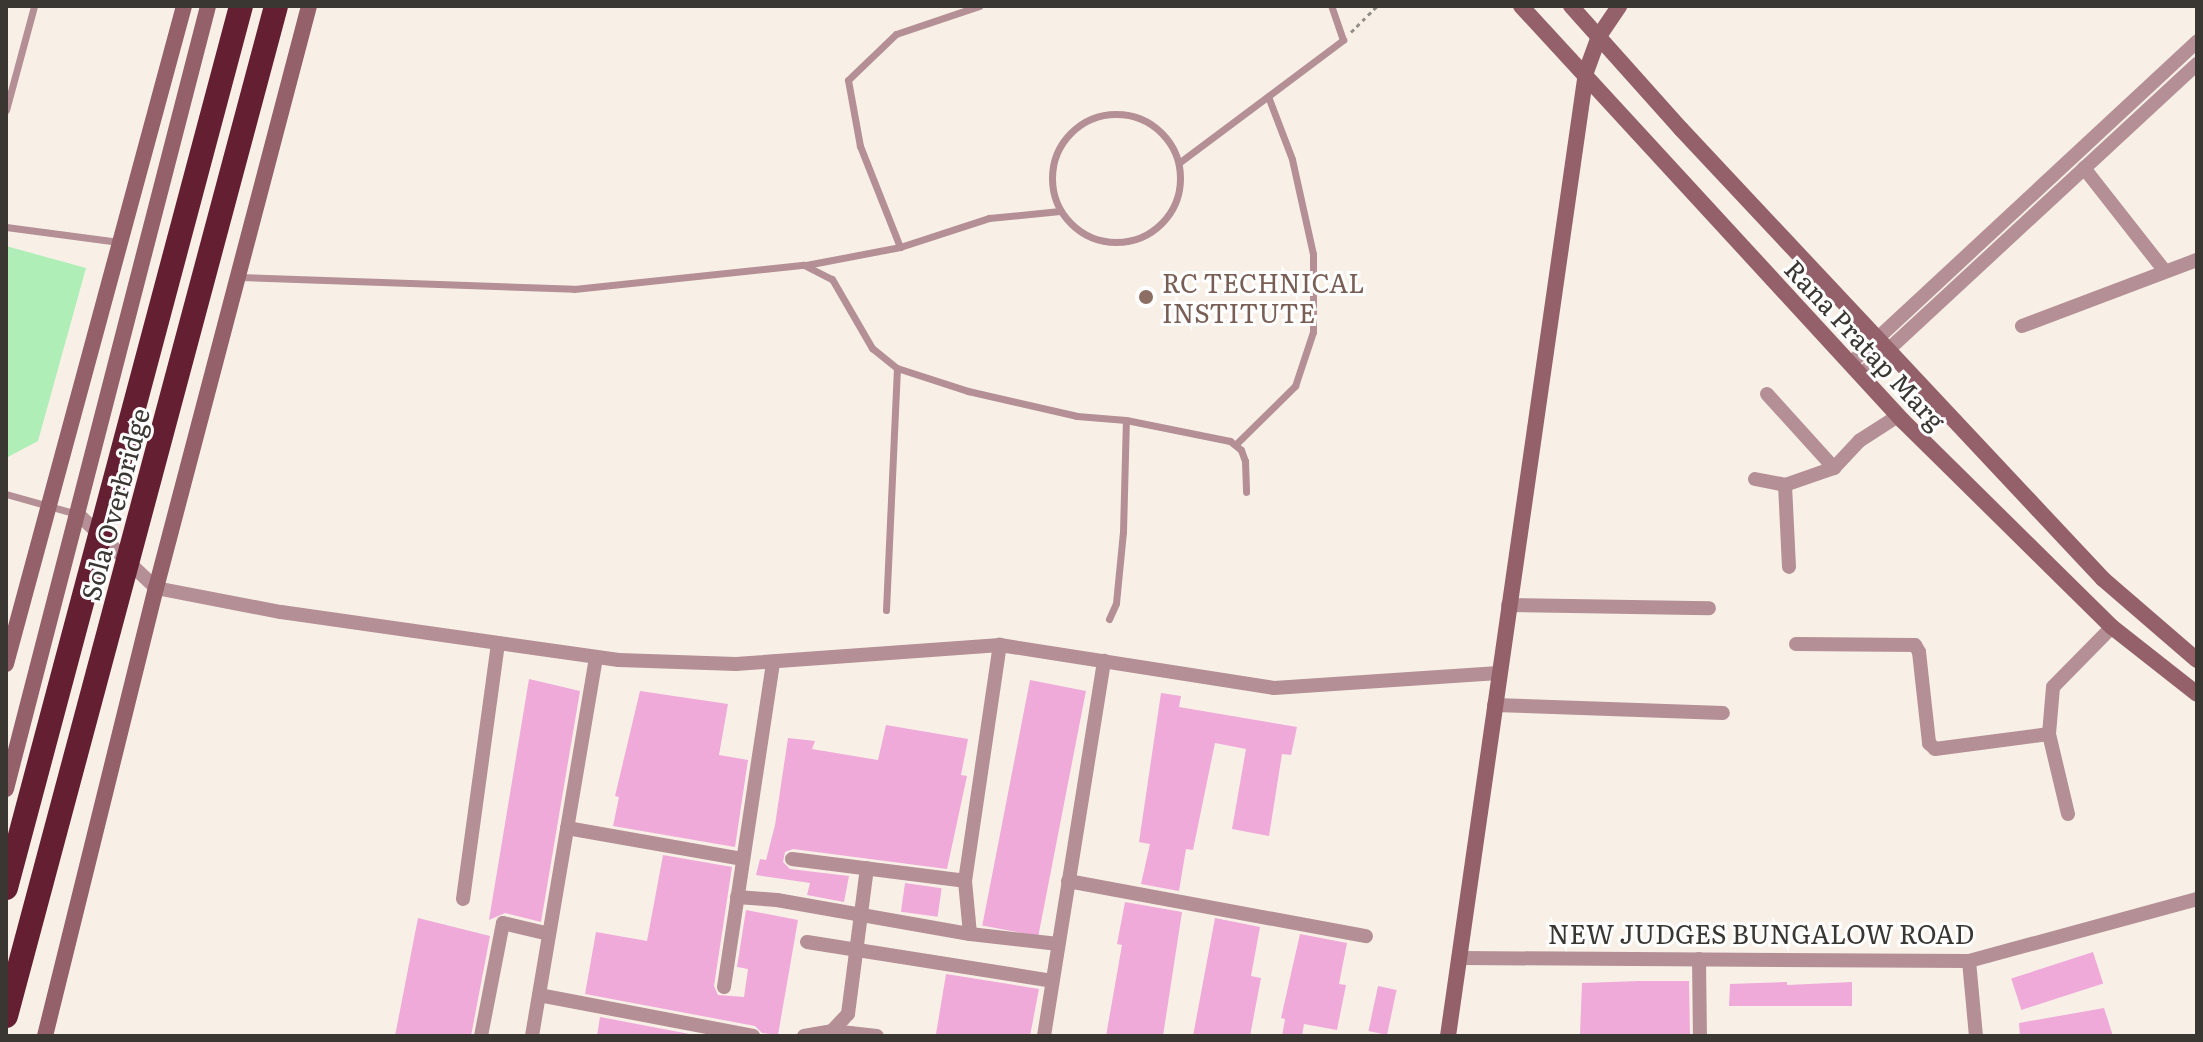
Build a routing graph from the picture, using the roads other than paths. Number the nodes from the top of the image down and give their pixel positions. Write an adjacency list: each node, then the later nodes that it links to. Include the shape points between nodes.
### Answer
1 (34, 6): 19 (lane)
2 (184, 6): 24 (main road)
3 (208, 6): 44 (main road)
4 (241, 6): 73 (highway, Sola Overbridge, bridge)
5 (276, 6): 90 (highway, Sola Overbridge, bridge)
6 (309, 6): 29 (main road)
7 (979, 6): 25 (lane, via 896,34 848,80 860,146)
8 (1331, 6): 16 (lane, via 1343,40)
9 (1521, 6): 15 (main road, Rana Pratap Marg)
10 (1571, 6): 12 (main road, Rana Pratap Marg)
11 (1619, 6): 12 (main road)
12 (1599, 36): 15 (main road); 31 (main road, Rana Pratap Marg)
13 (2197, 41): 17 (street)
14 (2197, 64): 18 (street)
15 (1586, 72): 33 (main road, Rana Pratap Marg); 47 (main road)
16 (1268, 96): 20 (lane); 37 (lane, via 1292,159 1313,254 1313,332 1295,386)
17 (2139, 96): 18 (street); 31 (street)
18 (2150, 108): 21 (street)
19 (6, 110)
20 (1180, 162): 22 (lane, via 1178,199 1158,228 1139,239 1110,243 1076,228); 22 (lane, via 1161,129 1120,113 1088,119 1067,135 1053,163 1052,187)
21 (2084, 168): 28 (street); 31 (street)
22 (1060, 211): 25 (lane, via 989,218)
23 (6, 227): 24 (lane)
24 (120, 242): 43 (main road)
25 (900, 247): 27 (lane)
26 (2197, 260): 28 (street)
27 (804, 265): 29 (lane, via 574,289); 32 (lane, via 832,279 872,348)
28 (2164, 270): 30 (street)
29 (238, 277): 46 (main road)
30 (2022, 326)
31 (1883, 344): 33 (street); 56 (main road, Rana Pratap Marg, via 2103,579)
32 (897, 368): 36 (lane, via 1015,402); 49 (lane)
33 (1855, 370): 35 (main road, Rana Pratap Marg)
34 (1767, 394): 38 (street)
35 (1898, 416): 38 (street, via 1859,441); 51 (main road, Rana Pratap Marg)
36 (1126, 420): 37 (lane); 50 (lane, via 1123,532 1116,603)
37 (1236, 444): 41 (lane, via 1245,461)
38 (1834, 468): 40 (street)
39 (1755, 479): 40 (street)
40 (1785, 485): 45 (street)
41 (1246, 492)
42 (6, 494): 43 (lane)
43 (50, 504): 44 (lane); 59 (main road)
44 (79, 515): 46 (street); 65 (main road)
45 (1789, 567)
46 (156, 588): 52 (street); 92 (main road)
47 (1508, 605): 48 (street); 60 (main road)
48 (1709, 608)
49 (886, 610)
50 (1109, 619)
51 (2112, 627): 61 (main road, Rana Pratap Marg); 64 (street, via 2053,687)
52 (498, 643): 55 (street); 75 (street)
53 (1796, 644): 64 (street, via 1915,645 1929,743 1935,749)
54 (1000, 645): 57 (street); 58 (street); 71 (street)
55 (596, 657): 58 (street); 67 (street)
56 (2197, 660)
57 (1104, 661): 60 (street, via 1274,688); 72 (street)
58 (773, 662): 68 (street)
59 (6, 664)
60 (1499, 673): 62 (main road)
61 (2197, 694)
62 (1494, 705): 63 (street); 84 (main road)
63 (1723, 713)
64 (2049, 734): 66 (street)
65 (6, 789)
66 (2068, 814)
67 (567, 828): 68 (street); 78 (street)
68 (743, 859): 74 (street)
69 (792, 859): 70 (street)
70 (867, 868): 71 (street); 77 (street)
71 (965, 881): 79 (street)
72 (1068, 881): 80 (street); 82 (street)
73 (6, 888)
74 (737, 897): 77 (street); 88 (street)
75 (463, 899)
76 (2197, 899): 86 (street, NEW JUDGES BUNGALOW ROAD)
77 (861, 915): 79 (street); 83 (street)
78 (549, 934): 89 (street); 93 (street, via 503,923)
79 (970, 934): 82 (street)
80 (1366, 936)
81 (807, 942): 83 (street)
82 (1058, 944): 87 (street)
83 (856, 950): 87 (street); 91 (street, via 848,1014)
84 (1461, 958): 85 (street, NEW JUDGES BUNGALOW ROAD); 99 (main road)
85 (1699, 959): 86 (street, NEW JUDGES BUNGALOW ROAD); 100 (street)
86 (1969, 961): 101 (street)
87 (1052, 981): 98 (street)
88 (724, 987)
89 (539, 995): 94 (street); 95 (street)
90 (6, 1016)
91 (832, 1031): 96 (street); 97 (street)
92 (45, 1036)
93 (481, 1036)
94 (532, 1036)
95 (753, 1036)
96 (804, 1036)
97 (877, 1036)
98 (1044, 1036)
99 (1448, 1036)
100 (1700, 1036)
101 (1976, 1036)

